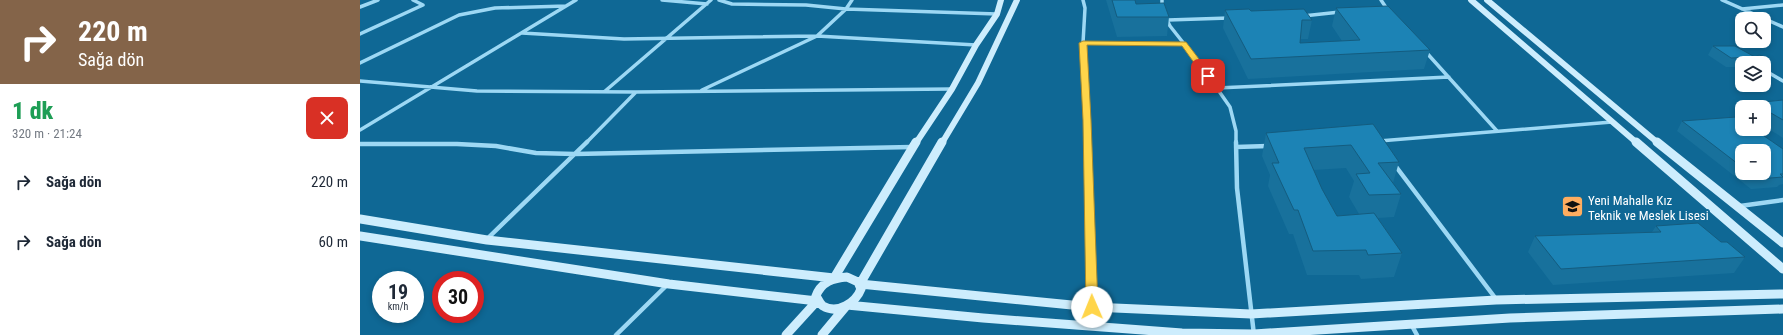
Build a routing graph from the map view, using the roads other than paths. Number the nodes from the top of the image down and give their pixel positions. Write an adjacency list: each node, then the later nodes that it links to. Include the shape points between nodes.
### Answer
1 (378, 0): 21 (street)
2 (414, 0): 34 (street, via 423,5)
3 (576, 0): 20 (street)
4 (662, 0): 17 (street)
5 (711, 0): 17 (street)
6 (719, 0): 18 (street, via 732,4)
7 (766, 0): 18 (street)
8 (852, 0): 23 (street)
9 (1001, 0): 28 (main road)
10 (1017, 0): 71 (main road, via 978,83)
11 (1083, 0): 37 (street)
12 (1162, 0): 31 (street, via 1161,6)
13 (1381, 0): 22 (street)
14 (1471, 0): 52 (main road)
15 (1487, 0): 63 (main road)
16 (1722, 0): 25 (street)
17 (707, 4): 36 (street)
18 (762, 4): 23 (street)
19 (1783, 5): 25 (street)
20 (567, 6): 33 (street); 41 (street, via 495,8 459,15)
21 (360, 7)
22 (1386, 8): 24 (street); 27 (street)
23 (846, 9): 28 (street); 35 (street)
24 (1379, 9)
25 (1741, 9): 32 (street)
26 (1341, 12): 29 (street)
27 (1391, 13)
28 (997, 14): 39 (main road)
29 (1296, 16)
30 (1236, 18): 31 (street)
31 (1168, 20): 38 (street)
32 (1783, 27)
33 (522, 33): 36 (street); 46 (street)
34 (360, 34)
35 (817, 36): 36 (street); 39 (street); 49 (street)
36 (666, 39): 50 (street)
37 (1083, 43): 38 (street); 76 (street)
38 (1184, 44): 47 (street)
39 (976, 45): 48 (main road)
40 (1424, 50): 43 (street)
41 (360, 63)
42 (1771, 74): 45 (street)
43 (1449, 77): 47 (street); 54 (street)
44 (360, 80): 46 (street)
45 (1783, 81)
46 (430, 88): 50 (street); 53 (street)
47 (1217, 88): 58 (street, via 1230,107 1236,131)
48 (952, 89): 49 (street); 57 (main road)
49 (700, 91): 51 (street)
50 (604, 92): 51 (street)
51 (636, 92): 60 (street)
52 (1613, 122): 54 (street); 68 (main road)
53 (360, 130)
54 (1497, 131): 59 (street, via 1375,141)
55 (360, 144): 60 (street, via 457,144 496,146 536,153)
56 (1275, 145): 58 (street)
57 (913, 147): 60 (street); 69 (main road)
58 (1236, 147): 78 (street, via 1237,188)
59 (1380, 147)
60 (575, 154): 66 (street)
61 (1389, 159): 73 (street)
62 (1783, 200): 63 (street)
63 (1736, 207): 67 (main road)
64 (360, 219): 66 (main road)
65 (360, 236): 70 (main road)
66 (487, 240): 69 (main road)
67 (1783, 244)
68 (1783, 269)
69 (834, 278): 71 (main road, via 853,278); 74 (main road, via 817,290)
70 (669, 284): 74 (main road); 81 (street)
71 (860, 284): 75 (main road, via 861,293); 76 (main road)
72 (1783, 294): 73 (main road)
73 (1496, 300): 78 (main road)
74 (817, 301): 75 (main road, via 833,308); 82 (main road)
75 (847, 305): 80 (main road); 83 (main road)
76 (1092, 307): 78 (main road)
77 (1783, 309): 79 (main road, via 1510,318)
78 (1251, 314): 84 (street)
79 (1411, 324): 84 (main road); 85 (street)
80 (1181, 334): 84 (main road)
81 (616, 335)
82 (786, 335)
83 (822, 335)
84 (1254, 335)
85 (1417, 335)

